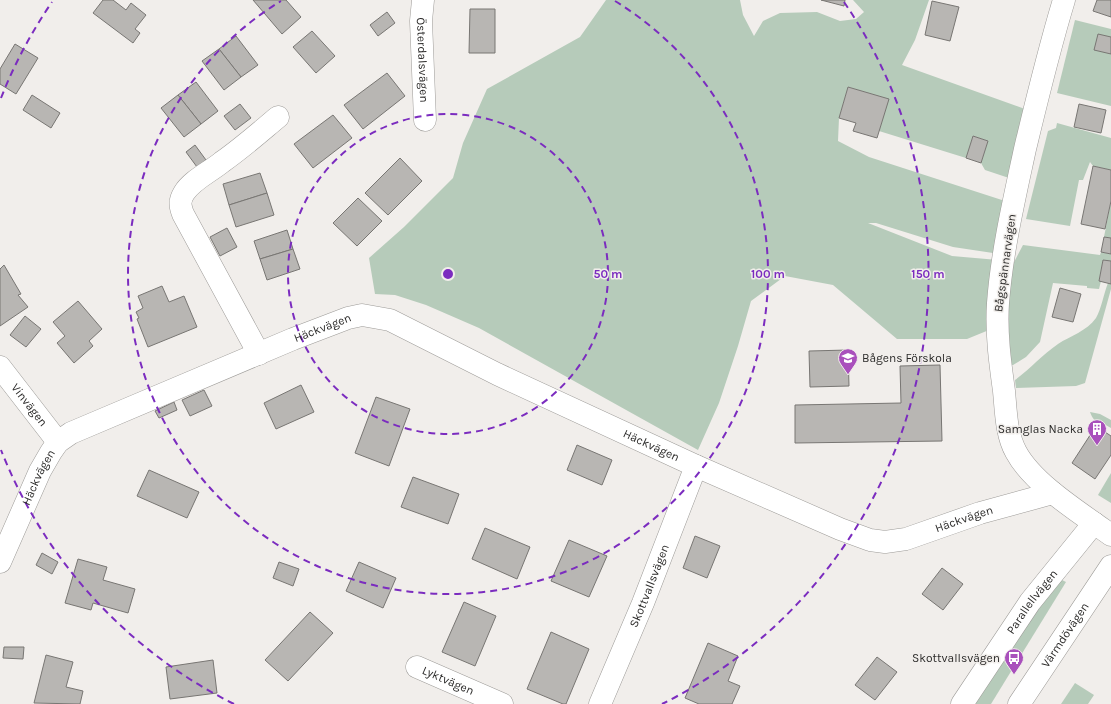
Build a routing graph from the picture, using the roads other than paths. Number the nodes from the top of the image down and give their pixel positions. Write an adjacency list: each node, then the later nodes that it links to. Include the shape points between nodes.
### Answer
1 (423, 0): 4 (street, Österdalsvägen, via 421,21)
2 (1064, 0): 9 (street, Bågspännarvägen, via 1037,98 1011,212 998,304 999,355 1008,430 1020,459)
3 (278, 117): 5 (street, via 193,184 181,198 180,205)
4 (425, 120)
5 (259, 354): 7 (street, Häckvägen, via 71,433); 8 (street, Häckvägen, via 348,318 362,315 390,320 497,374)
6 (0, 367): 7 (street, Vinvägen)
7 (58, 442): 11 (street, Häckvägen, via 40,471)
8 (696, 466): 9 (street, Häckvägen, via 840,529 870,540 885,542 906,539 980,513); 15 (street, Skottvallsvägen, via 643,603)
9 (1053, 493): 10 (street, Bågspännarvägen)
10 (1103, 529): 16 (street, Parallellvägen, via 1030,602)
11 (0, 562)
12 (1111, 566): 17 (street, Värmdövägen)
13 (417, 667): 14 (street, Lyktvägen)
14 (502, 704)
15 (600, 704)
16 (962, 704)
17 (1019, 704)

